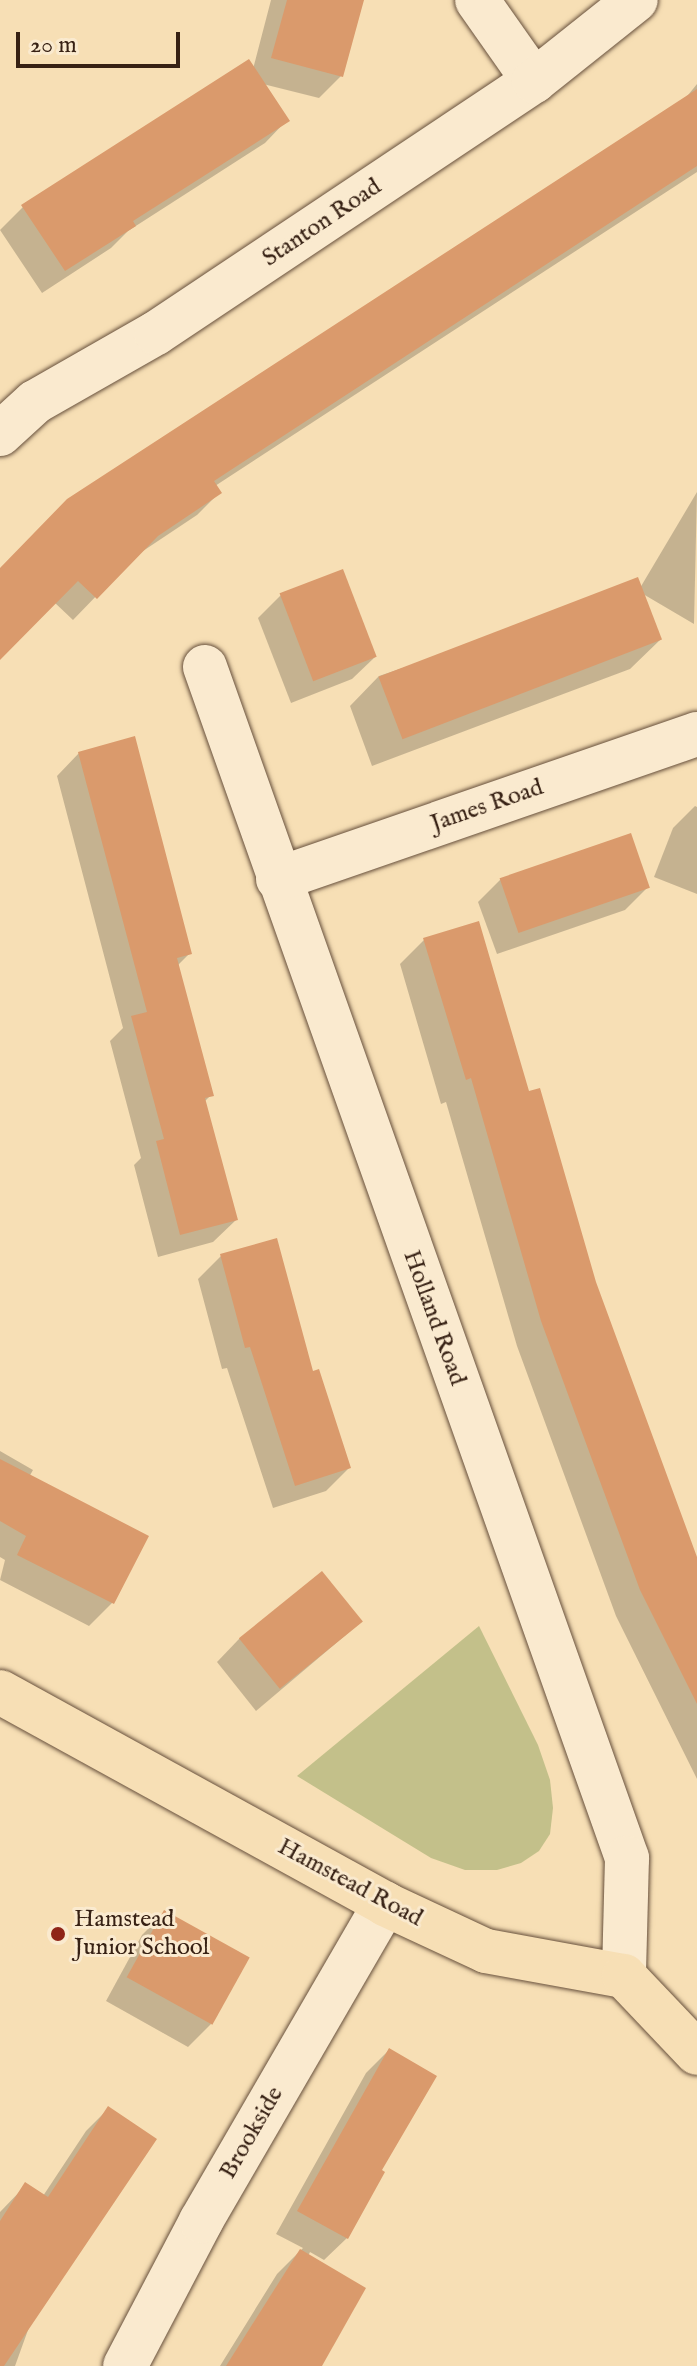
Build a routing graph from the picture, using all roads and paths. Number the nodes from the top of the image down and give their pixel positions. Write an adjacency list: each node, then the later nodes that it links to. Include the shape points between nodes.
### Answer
1 (477, 0): 3 (street)
2 (636, 0): 3 (street, Stanton Road)
3 (534, 81): 4 (street, Stanton Road, via 156,333 35,402)
4 (0, 434)
5 (205, 667): 7 (street, Holland Road)
6 (697, 734): 7 (street, James Road)
7 (278, 879): 10 (street, Holland Road, via 627,1858)
8 (0, 1692): 9 (main road, Hamstead Road)
9 (385, 1904): 10 (main road, Hamstead Road, via 486,1951); 12 (street, Brookside, via 201,2221)
10 (624, 1976): 11 (main road)
11 (697, 2053)
12 (125, 2366)

